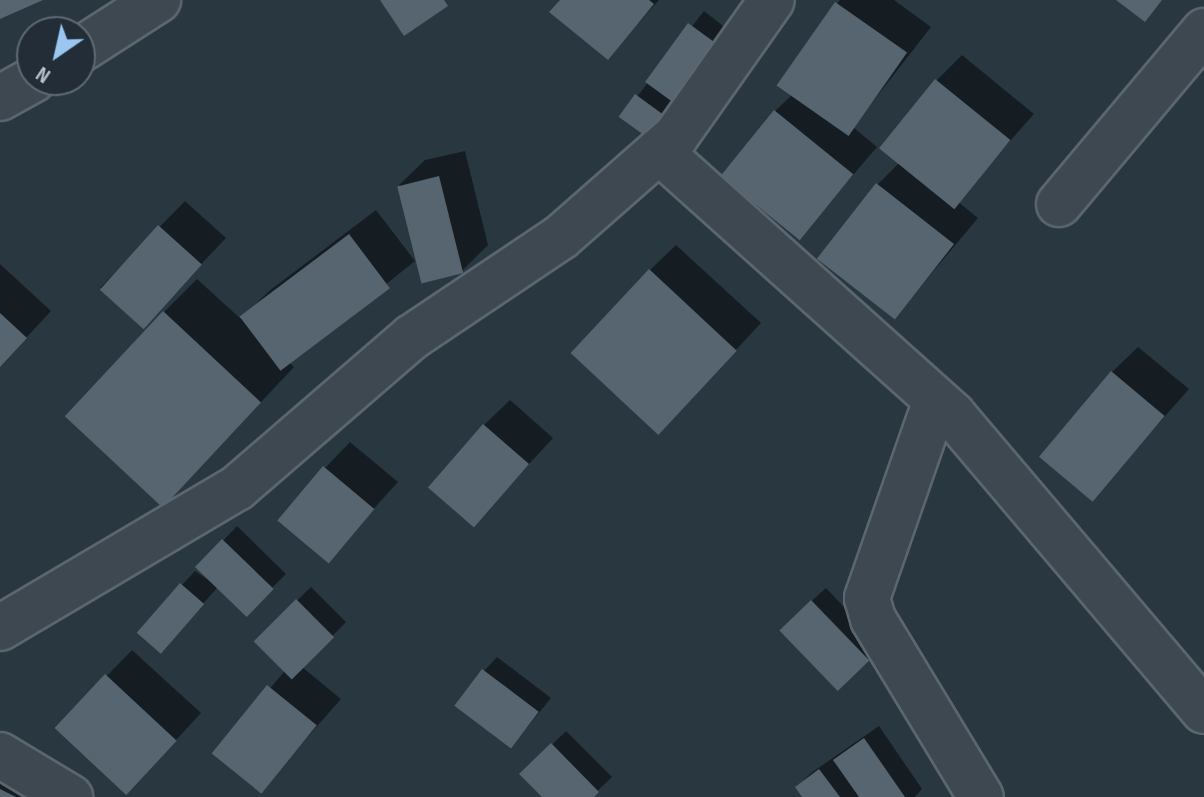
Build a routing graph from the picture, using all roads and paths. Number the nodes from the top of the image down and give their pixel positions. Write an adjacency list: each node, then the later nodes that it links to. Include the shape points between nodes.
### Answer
1 (158, 0): 4 (street)
2 (772, 0): 5 (street, via 676,136)
3 (1204, 31): 6 (street)
4 (96, 40)
5 (659, 151): 7 (street); 8 (street, via 561,237 412,337 237,488)
6 (1059, 204)
7 (936, 400): 9 (street); 12 (street, via 867,598 873,619)
8 (0, 628)
9 (1204, 711)
10 (0, 755): 11 (street)
11 (70, 797)
12 (981, 797)

